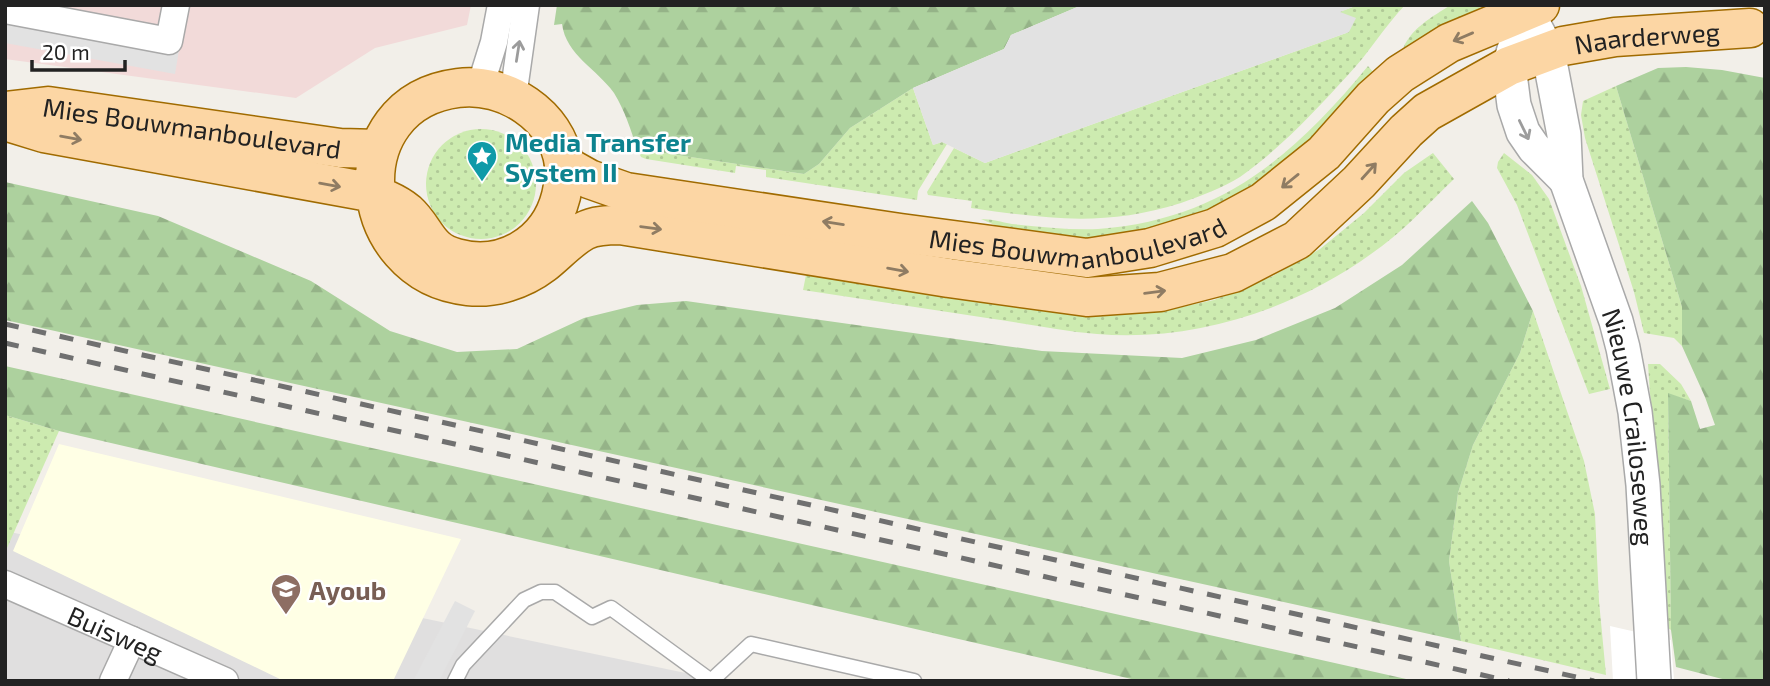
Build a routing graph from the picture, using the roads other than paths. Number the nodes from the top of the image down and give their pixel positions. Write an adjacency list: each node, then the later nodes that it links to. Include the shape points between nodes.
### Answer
1 (176, 5): 6 (street, via 169,41)
2 (501, 5): 10 (street, via 494,42)
3 (526, 5): 10 (street, one-way to 3)
4 (1669, 5): 7 (main road, Naarderweg)
5 (1530, 7): 8 (street, Nieuwe Crailoseweg); 9 (street); 14 (main road, Mies Bouwmanboulevard, one-way to 14, via 1449,43 1400,74 1324,153 1263,202 1215,228 1150,248 1087,258 887,231 626,192)
6 (5, 10)
7 (1757, 30): 8 (main road, Naarderweg, via 1615,37)
8 (1548, 51): 9 (main road, Naarderweg); 15 (street, Nieuwe Crailoseweg, via 1564,135)
9 (1509, 66): 15 (street, Nieuwe Crailoseweg, one-way to 15, via 1522,132); 16 (main road, Mies Bouwmanboulevard, one-way to 9, via 387,231 411,262 426,273 467,286 489,286 527,275 584,231 609,225 1087,297 1160,292 1233,273 1297,240 1427,111)
10 (497, 92): 13 (main road, via 460,87 426,97 402,114); 14 (main road, via 539,116 551,131)
11 (5, 111): 13 (main road, Mies Bouwmanboulevard, via 48,107 340,148)
12 (5, 121): 16 (main road, Mies Bouwmanboulevard, one-way to 16, via 44,133)
13 (379, 149): 16 (main road, via 373,176)
14 (564, 165): 16 (main road, via 559,204 541,235 508,257 486,262 452,257 435,248 406,211)
15 (1566, 180): 25 (street, Nieuwe Crailoseweg, via 1616,321 1635,412)
16 (375, 195)
17 (5, 584): 18 (street, Buisweg)
18 (132, 640): 19 (street, Buisweg); 20 (street)
19 (187, 673): 21 (street, Buisweg)
20 (113, 681)
21 (225, 681)
22 (454, 681): 23 (lane, via 463,665 524,600 555,592 592,617 611,608)
23 (711, 681): 24 (lane, via 751,644)
24 (914, 681)
25 (1654, 681)

